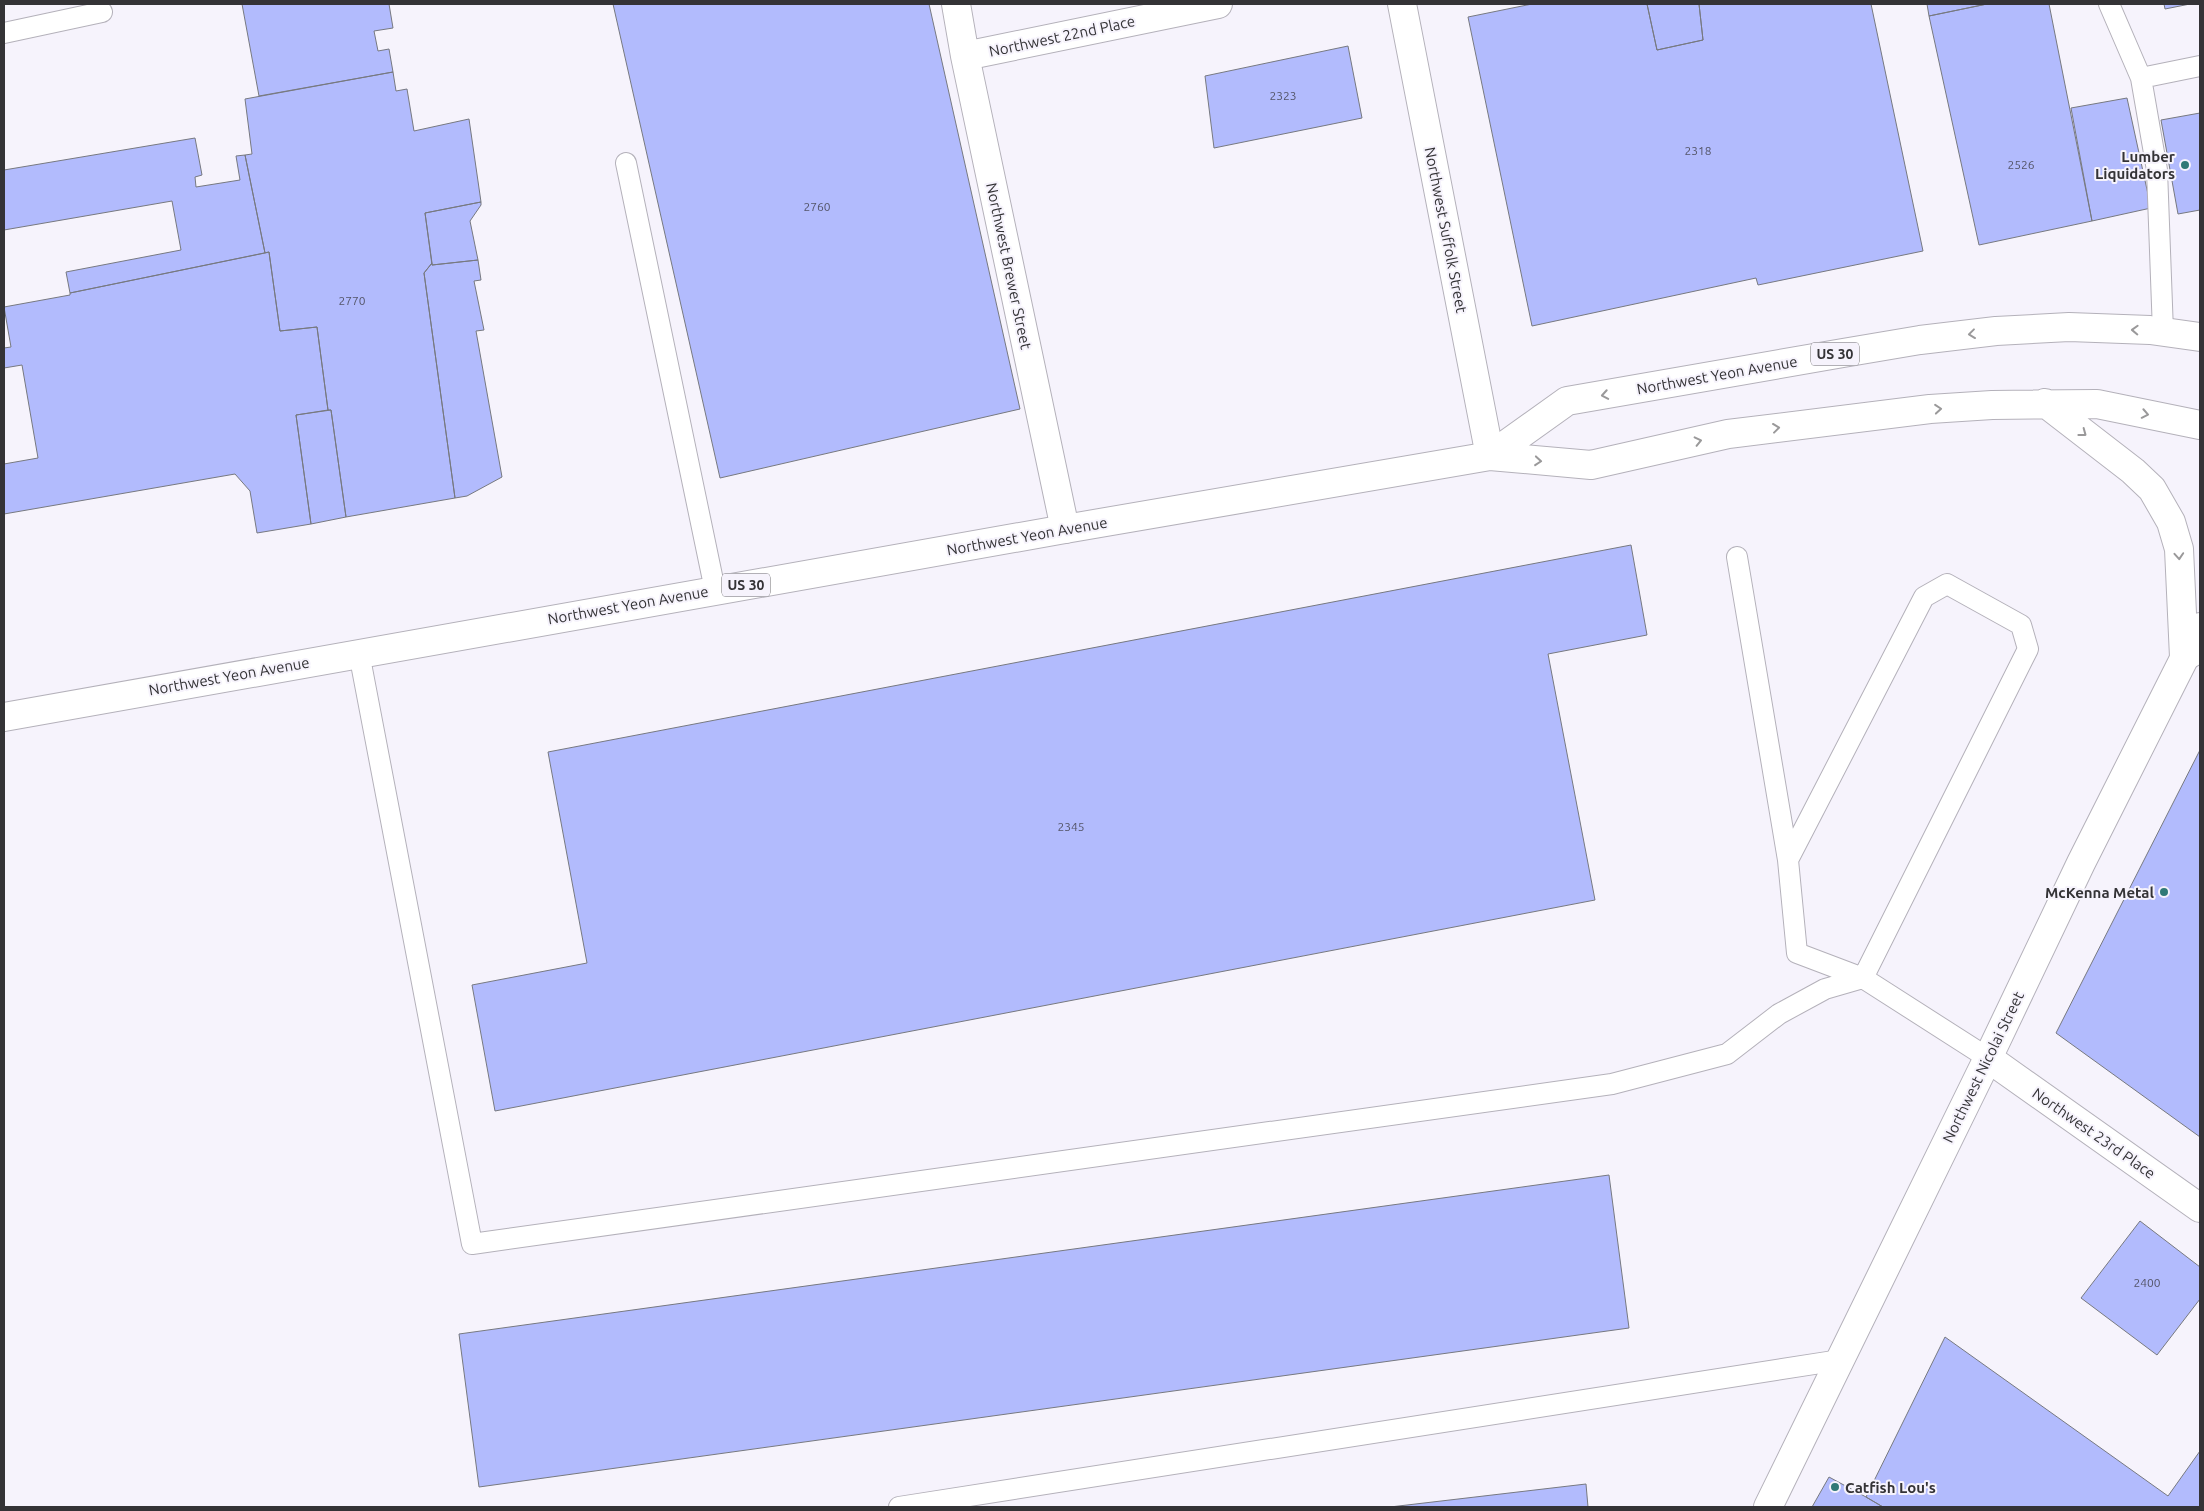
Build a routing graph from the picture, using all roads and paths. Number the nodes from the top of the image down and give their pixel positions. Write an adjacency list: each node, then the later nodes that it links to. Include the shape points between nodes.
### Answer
1 (956, 4): 7 (main road, Northwest Brewer Street)
2 (1218, 4): 7 (main road, Northwest 22nd Place)
3 (1402, 4): 15 (main road, Northwest Suffolk Street)
4 (2109, 4): 9 (lane)
5 (102, 12): 6 (lane)
6 (4, 33)
7 (964, 56): 16 (main road, Northwest Brewer Street)
8 (2200, 66): 9 (lane)
9 (2141, 78): 11 (lane, via 2157,170)
10 (626, 163): 18 (lane)
11 (2163, 332): 12 (main road, Northwest Yeon Avenue / US 30); 15 (main road, Northwest Yeon Avenue / US 30, one-way to 15, via 2068,327 1996,330 1920,340 1567,401)
12 (2200, 337)
13 (2045, 403): 14 (main road, Northwest Yeon Avenue / US 30, one-way to 14, via 2098,404); 15 (main road, Northwest Yeon Avenue / US 30, one-way to 13, via 1591,465 1728,434 1930,410); 21 (main road, one-way to 21, via 2133,470 2152,489 2171,522 2179,549)
14 (2200, 425)
15 (1490, 456): 16 (main road, Northwest Yeon Avenue / US 30)
16 (1065, 529): 18 (main road, Northwest Yeon Avenue / US 30)
17 (1737, 557): 23 (lane)
18 (716, 590): 20 (main road, Northwest Yeon Avenue / US 30)
19 (2200, 627): 21 (main road, Northwest Nicolai Street)
20 (359, 653): 22 (main road, Northwest Yeon Avenue / US 30); 24 (lane, via 472,1244 1612,1084 1727,1054 1779,1014 1825,989)
21 (2195, 654): 25 (main road, Northwest Nicolai Street, via 2081,863)
22 (4, 717)
23 (1788, 860): 24 (lane, via 1797,953); 24 (lane, via 1924,597 1947,584 2021,625 2028,649)
24 (1863, 978): 25 (lane)
25 (1988, 1058): 26 (main road, Northwest 23rd Place); 27 (main road, Northwest Nicolai Street)
26 (2200, 1208)
27 (1840, 1360): 28 (lane); 29 (main road, Northwest Nicolai Street)
28 (899, 1507)
29 (1768, 1507)

